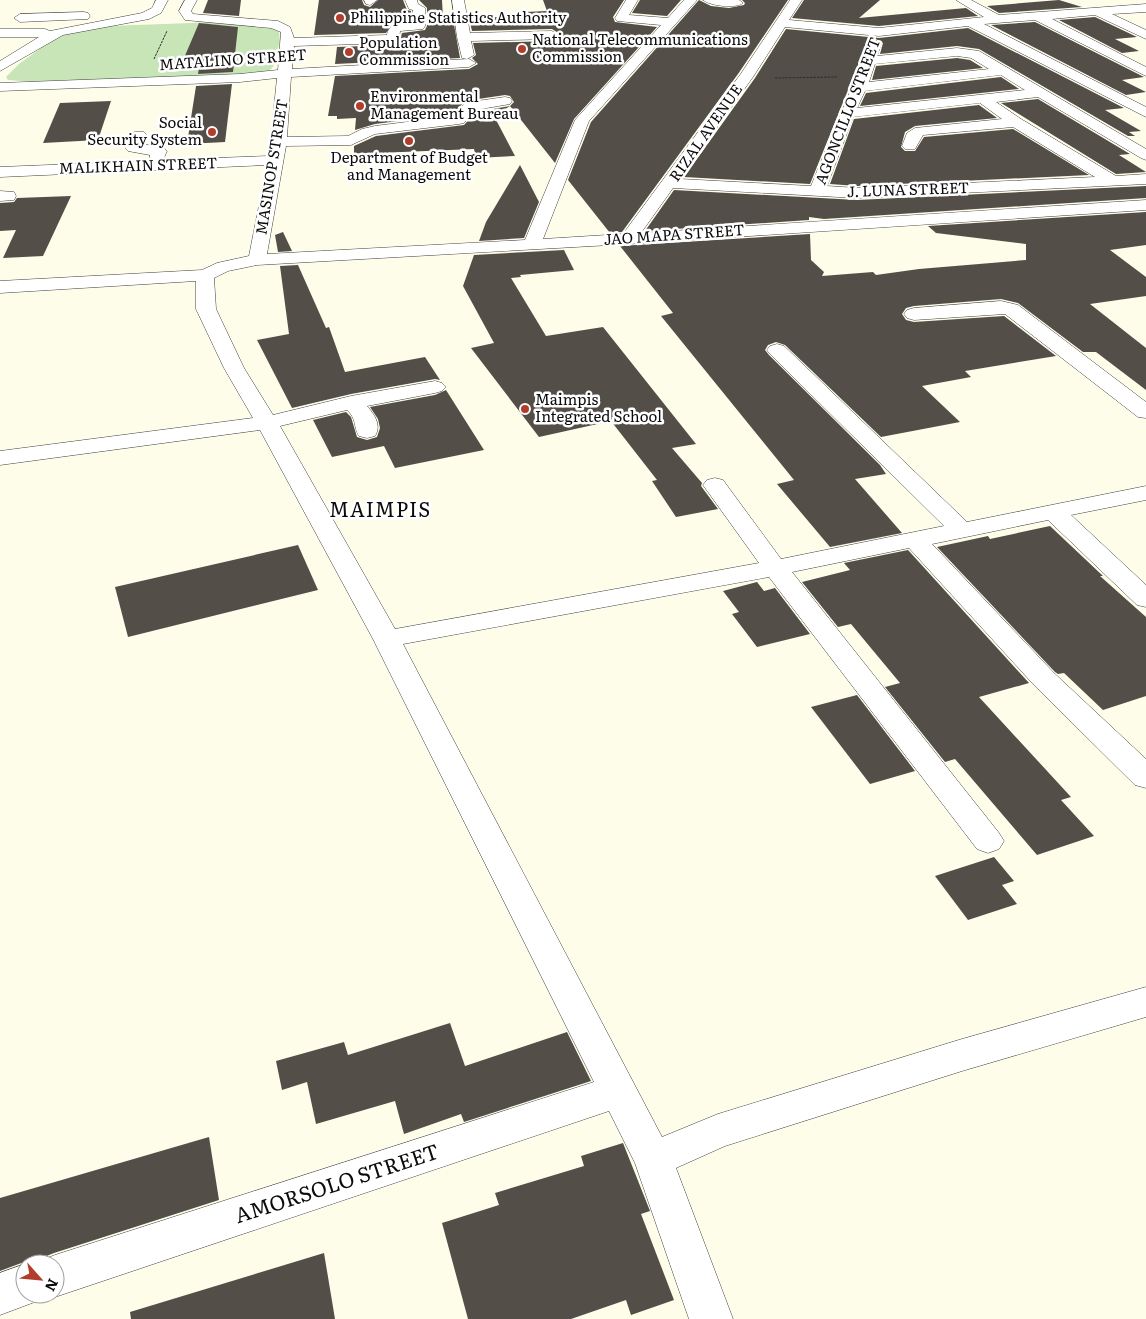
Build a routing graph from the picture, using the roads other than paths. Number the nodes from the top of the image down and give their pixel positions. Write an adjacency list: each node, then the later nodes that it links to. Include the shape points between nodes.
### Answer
1 (162, 0): 21 (street, via 156,10 145,16)
2 (411, 0): 27 (street, via 413,6 419,8 419,26 397,28 393,39)
3 (458, 0): 26 (street)
4 (632, 0): 18 (street, via 621,18)
5 (691, 0): 18 (street)
6 (709, 0): 9 (street)
7 (796, 0): 20 (street, RIZAL AVENUE)
8 (962, 0): 17 (street)
9 (737, 3)
10 (205, 4): 12 (street)
11 (138, 5): 16 (street, via 135,10 117,14)
12 (190, 7): 27 (street, via 274,24 286,30)
13 (1146, 8): 14 (street)
14 (1098, 12): 15 (street); 25 (street)
15 (1037, 16): 17 (street); 31 (street)
16 (20, 18)
17 (997, 19): 19 (street)
18 (670, 22): 56 (street, via 582,120)
19 (972, 23): 22 (street); 41 (street)
20 (782, 24): 22 (street); 52 (street, RIZAL AVENUE)
21 (59, 32): 23 (street); 29 (street)
22 (879, 32): 28 (street, AGONCILLO STREET)
23 (0, 33)
24 (552, 35): 26 (street)
25 (1146, 35)
26 (463, 37): 32 (street, MATALINO STREET, via 471,68)
27 (286, 42): 32 (street, MASINOP STREET)
28 (869, 60): 30 (street, via 964,52 980,56); 33 (street, AGONCILLO STREET)
29 (0, 67)
30 (1004, 71): 33 (street); 36 (street)
31 (1146, 72)
32 (284, 74): 34 (street, MATALINO STREET); 44 (street, MASINOP STREET)
33 (862, 82): 40 (street, AGONCILLO STREET)
34 (103, 83): 35 (street, MATALINO STREET); 37 (street)
35 (0, 87)
36 (1038, 93): 38 (street); 46 (street)
37 (94, 97)
38 (982, 98): 40 (street); 42 (street)
39 (505, 101): 44 (street, via 470,106 459,120 367,132 351,140)
40 (847, 113): 53 (street, AGONCILLO STREET)
41 (1146, 113)
42 (1016, 122): 45 (street, via 920,131 915,133); 51 (street)
43 (139, 135): 48 (street, via 133,148 160,152)
44 (280, 142): 47 (street, MASINOP STREET)
45 (910, 146)
46 (1146, 155)
47 (277, 160): 48 (street, MALIKHAIN STREET); 57 (street, MASINOP STREET)
48 (154, 165): 49 (street, MALIKHAIN STREET, via 60,162)
49 (0, 172)
50 (1146, 179): 51 (street, J. LUNA STREET)
51 (1114, 181): 53 (street, J. LUNA STREET, via 857,193)
52 (670, 184): 53 (street, J. LUNA STREET); 55 (street, RIZAL AVENUE)
53 (817, 191)
54 (1146, 205): 55 (street, JAO MAPA STREET)
55 (628, 239): 56 (street, JAO MAPA STREET)
56 (532, 243): 57 (street, JAO MAPA STREET)
57 (257, 260): 58 (street, JAO MAPA STREET)
58 (205, 274): 59 (street, JAO MAPA STREET); 65 (street, via 206,310 234,368)
59 (0, 287)
60 (914, 314): 64 (street, via 1000,307 1011,309)
61 (777, 350): 71 (street)
62 (435, 387): 63 (street)
63 (351, 402): 65 (street); 66 (street, via 364,414)
64 (1146, 412)
65 (267, 423): 67 (street); 75 (street)
66 (367, 430)
67 (0, 458)
68 (715, 485): 73 (street)
69 (1146, 494): 70 (street)
70 (1053, 512): 71 (street); 74 (street)
71 (963, 531): 72 (street)
72 (915, 540): 73 (street); 76 (street, via 1044,678)
73 (775, 568): 75 (street); 77 (street)
74 (1146, 599)
75 (387, 639): 79 (street)
76 (1146, 777)
77 (988, 841)
78 (1146, 1002): 80 (street, via 728,1128)
79 (618, 1092): 80 (street); 81 (street, AMORSOLO STREET)
80 (652, 1159): 84 (street)
81 (65, 1273)
82 (15, 1289): 83 (street)
83 (0, 1294)
84 (711, 1319)

